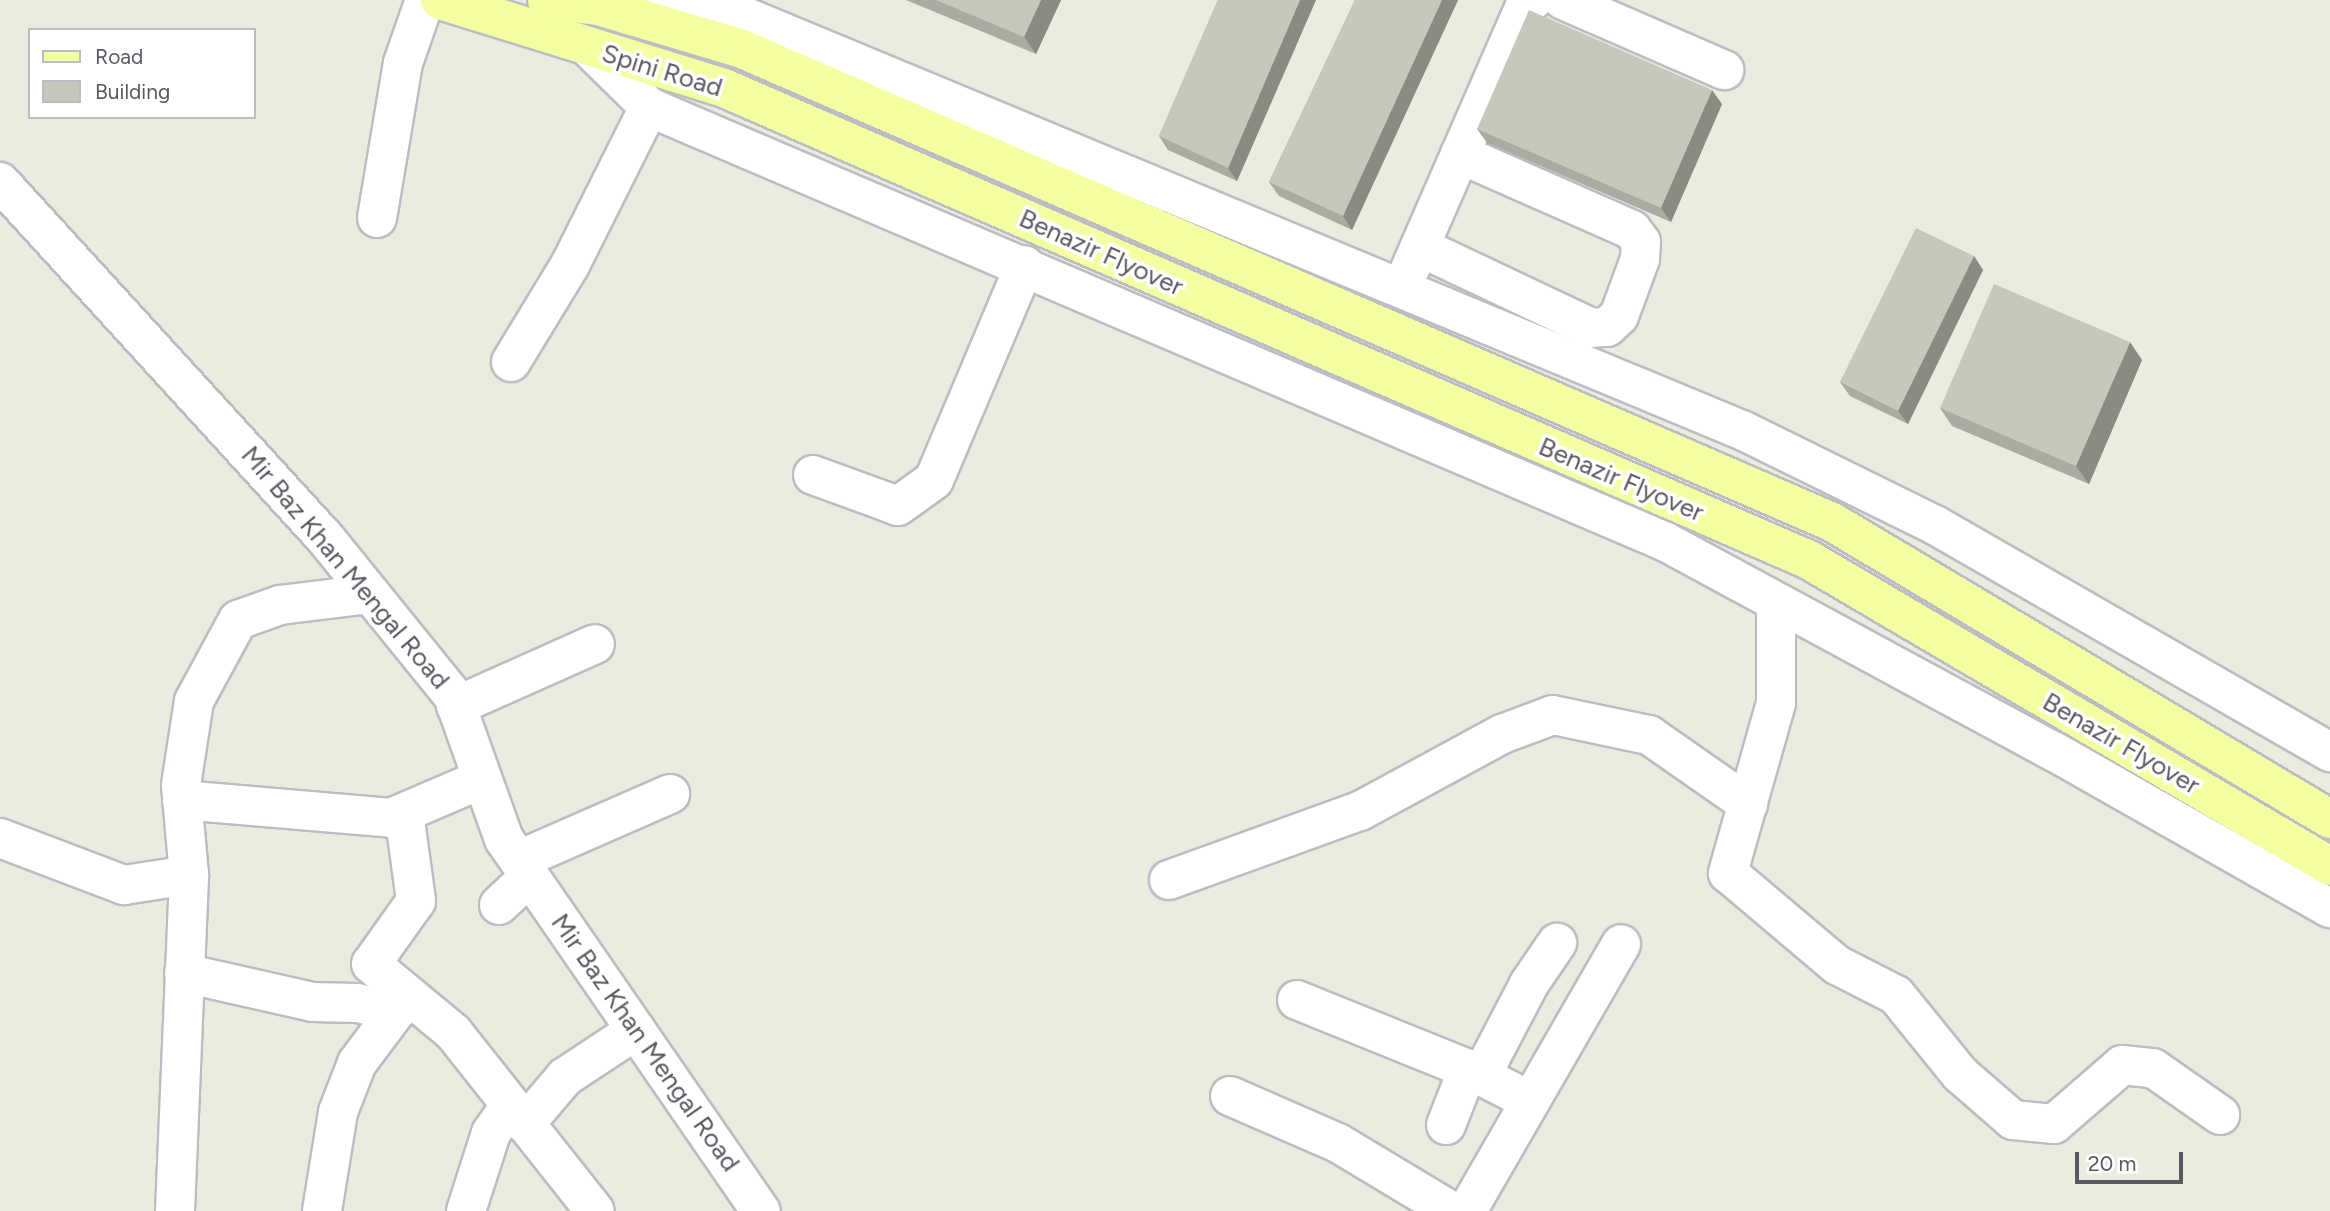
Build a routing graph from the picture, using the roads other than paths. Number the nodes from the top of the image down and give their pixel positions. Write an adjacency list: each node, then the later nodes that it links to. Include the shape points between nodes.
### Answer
1 (425, 0): 14 (street, via 403,62)
2 (440, 0): 7 (main road, Spini Road)
3 (547, 0): 6 (main road, Spini Road)
4 (1533, 0): 11 (street, via 1525,6)
5 (1563, 0): 8 (street)
6 (634, 16): 10 (main road, Spini Road, via 742,49); 17 (street, via 717,5)
7 (591, 50): 9 (street); 12 (main road, Spini Road, via 723,88)
8 (1724, 70)
9 (649, 107): 16 (street); 18 (street, via 570,265)
10 (893, 112): 30 (main road, Benazir Flyover, via 1832,522)
11 (1460, 154): 15 (street); 15 (street, via 1632,230 1641,242 1640,259 1619,316 1607,327 1591,328)
12 (880, 156): 32 (main road, Benazir Flyover, via 1809,560)
13 (0, 181): 20 (street, Mir Baz Khan Mengal Road, via 289,498)
14 (377, 218)
15 (1420, 247): 17 (street)
16 (1025, 265): 19 (street, via 934,480 898,506); 21 (street, via 1666,542)
17 (1402, 287): 24 (street, via 1744,431 1935,525)
18 (511, 362)
19 (813, 475)
20 (370, 594): 23 (street, Mir Baz Khan Mengal Road); 27 (street, via 280,605 238,620 194,701)
21 (1776, 601): 28 (street, via 1776,703); 37 (street)
22 (595, 644): 23 (street)
23 (456, 706): 25 (street, Mir Baz Khan Mengal Road)
24 (2330, 752)
25 (482, 779): 29 (street); 33 (street, Mir Baz Khan Mengal Road, via 504,839)
26 (670, 794): 33 (street)
27 (182, 800): 29 (street, via 391,818); 34 (street)
28 (1748, 804): 35 (street, via 1649,735 1553,715 1502,734 1360,811); 48 (street, via 1728,873 1837,965 1896,995 1960,1074 2013,1120 2054,1124 2122,1065 2154,1068)
29 (404, 813): 42 (street, via 416,901 370,964)
30 (2330, 819)
31 (0, 838): 34 (street, via 124,885)
32 (2330, 866)
33 (524, 868): 36 (street); 43 (street, Mir Baz Khan Mengal Road)
34 (189, 875): 40 (street)
35 (1169, 880)
36 (499, 905)
37 (2330, 908)
38 (1557, 943): 44 (street)
39 (1620, 944): 46 (street)
40 (184, 973): 42 (street, via 313,1002); 50 (street)
41 (1297, 1000): 44 (street)
42 (400, 1001): 47 (street, via 453,1032); 51 (street, via 357,1063 343,1100)
43 (636, 1030): 47 (street); 54 (street, Mir Baz Khan Mengal Road)
44 (1474, 1073): 46 (street); 49 (street)
45 (1230, 1096): 55 (street, via 1338,1143)
46 (1530, 1101): 56 (street)
47 (518, 1115): 52 (street, via 491,1133); 53 (street)
48 (2220, 1115)
49 (1446, 1125)
50 (175, 1211)
51 (322, 1211)
52 (466, 1211)
53 (595, 1211)
54 (761, 1211)
55 (1451, 1211)
56 (1467, 1211)

